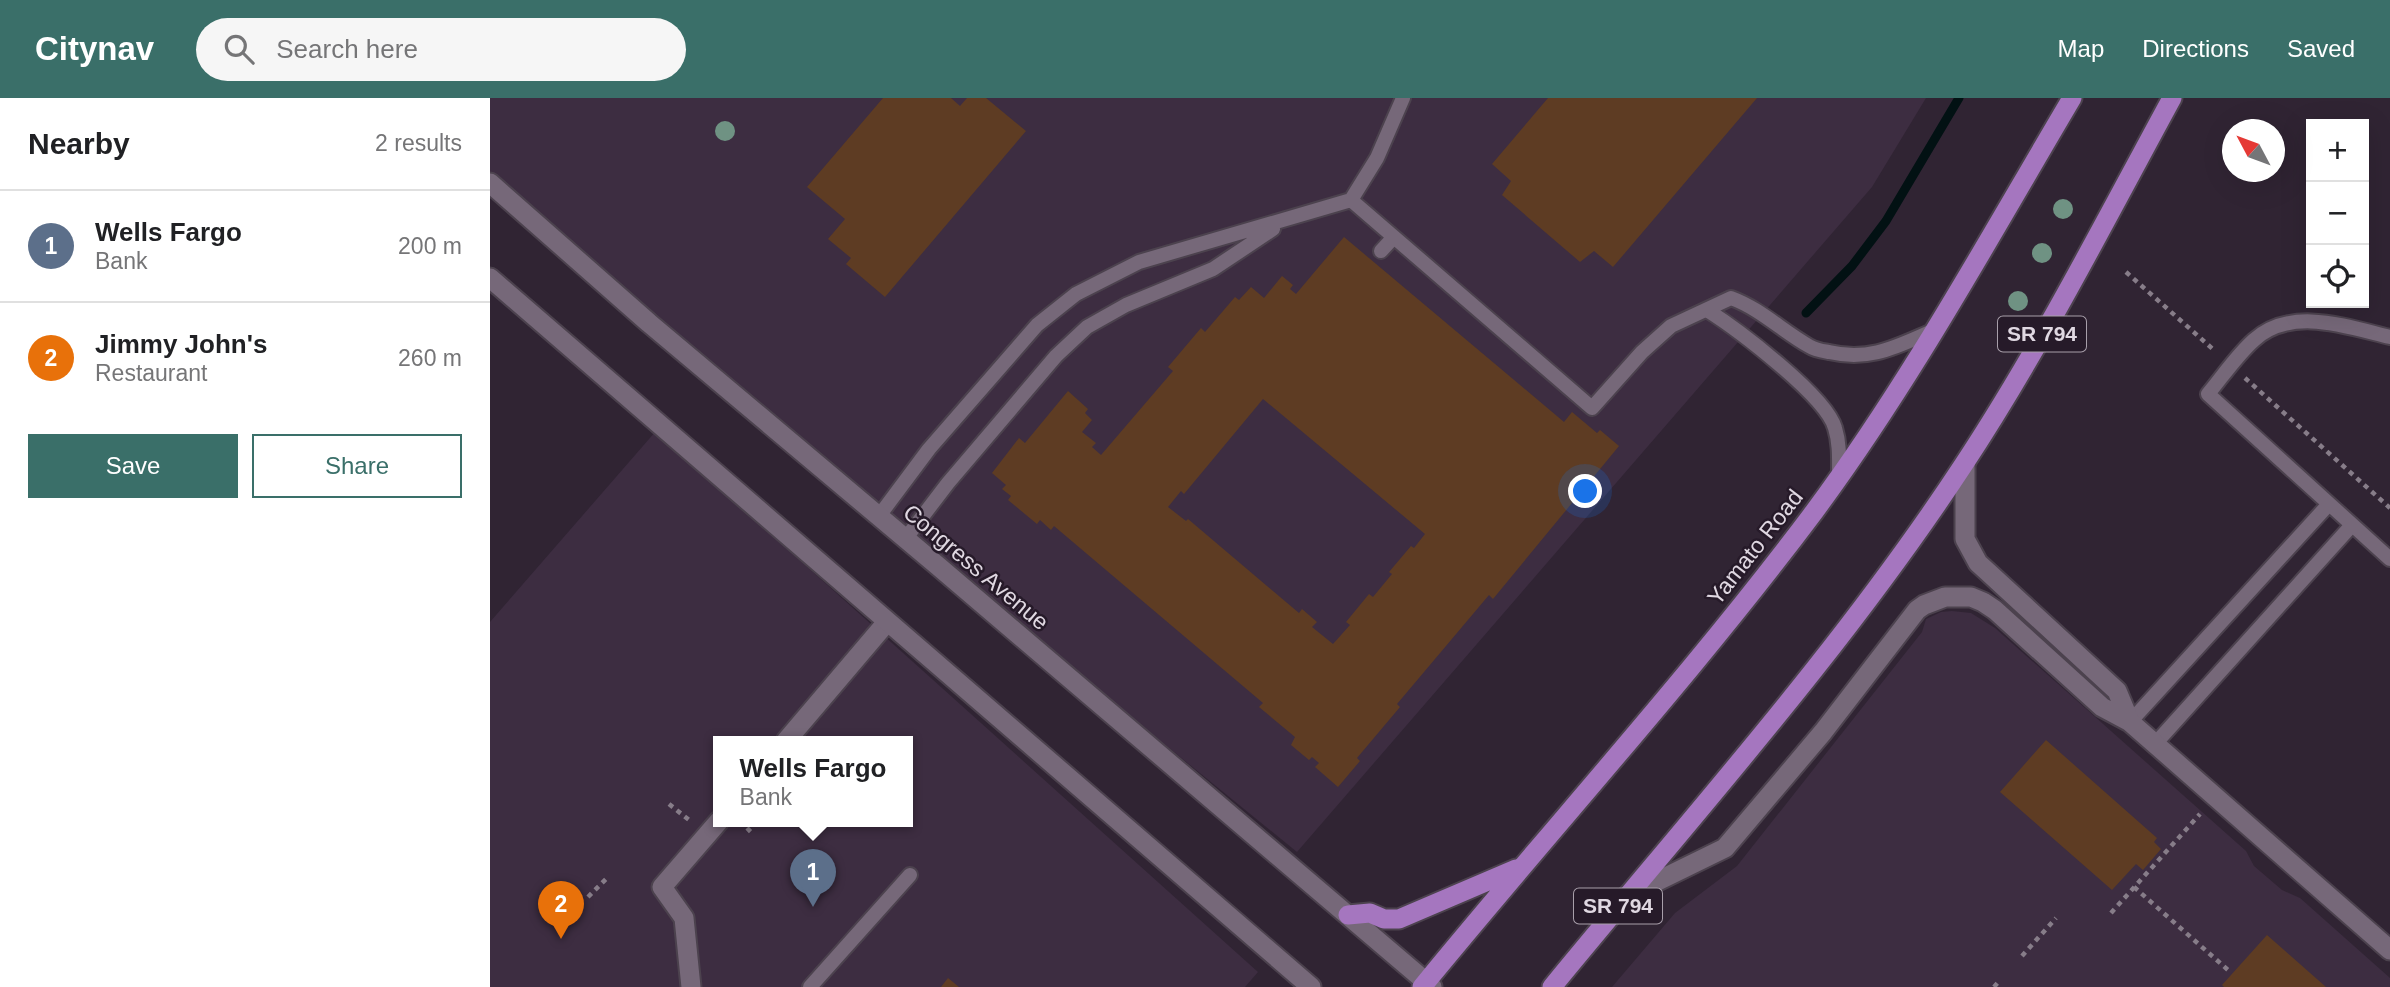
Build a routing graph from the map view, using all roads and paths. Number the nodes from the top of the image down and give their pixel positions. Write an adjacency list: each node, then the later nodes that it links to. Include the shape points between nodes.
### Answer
1 (1403, 98): 5 (lane, via 1377,158)
2 (2072, 98): 12 (main road, Yamato Road)
3 (2172, 98): 15 (main road, SR 794, via 2062,300)
4 (490, 183): 19 (main road, Congress Avenue)
5 (1351, 200): 6 (lane); 7 (lane)
6 (1285, 220): 19 (lane, via 1139,262 1076,294 1037,325 929,449); 21 (lane, via 1213,269 1126,305 1087,327 1056,356)
7 (1394, 237): 8 (lane); 11 (lane, via 1592,408 1671,326)
8 (1381, 251)
9 (2126, 272): 14 (path)
10 (490, 278): 23 (main road)
11 (1707, 310): 12 (lane, via 1731,298 1749,304 1811,348 1848,356 1892,348); 16 (lane, via 1807,388 1828,413 1840,452)
12 (1938, 328): 16 (main road, Yamato Road)
13 (2390, 337): 14 (lane, via 2324,322 2287,323 2255,338)
14 (2231, 366): 17 (lane, via 2208,394); 18 (path)
15 (1965, 463): 24 (main road, via 1965,539 1971,552 2118,691); 36 (main road, SR 794, via 1775,721)
16 (1839, 477): 31 (main road, Yamato Road, via 1706,649)
17 (2329, 504): 20 (lane); 24 (lane)
18 (2390, 508)
19 (879, 516): 21 (main road, Congress Avenue)
20 (2352, 524): 22 (lane); 26 (lane)
21 (906, 538): 38 (main road, Congress Avenue)
22 (2390, 559)
23 (887, 622): 25 (main road); 47 (main road)
24 (2130, 722): 26 (main road); 36 (main road, via 2102,707 1995,610 1971,597 1935,600 1917,610 1725,848)
25 (790, 736)
26 (2155, 744): 40 (main road)
27 (669, 804): 29 (path)
28 (2202, 812): 34 (path)
29 (686, 818)
30 (714, 827): 45 (main road, via 662,887 684,918)
31 (1521, 868): 38 (main road, via 1399,919 1370,913); 44 (main road, Yamato Road)
32 (910, 875): 46 (lane)
33 (608, 877): 35 (path)
34 (2134, 887): 37 (path); 42 (path)
35 (588, 897)
36 (1626, 897): 48 (main road, SR 794)
37 (2111, 912)
38 (1348, 915): 44 (main road, Congress Avenue)
39 (2056, 918): 41 (path)
40 (2390, 950)
41 (2022, 956)
42 (2228, 971)
43 (2000, 980): 49 (path)
44 (1426, 985)
45 (691, 987)
46 (810, 987)
47 (1311, 987)
48 (1552, 987)
49 (1994, 987)

